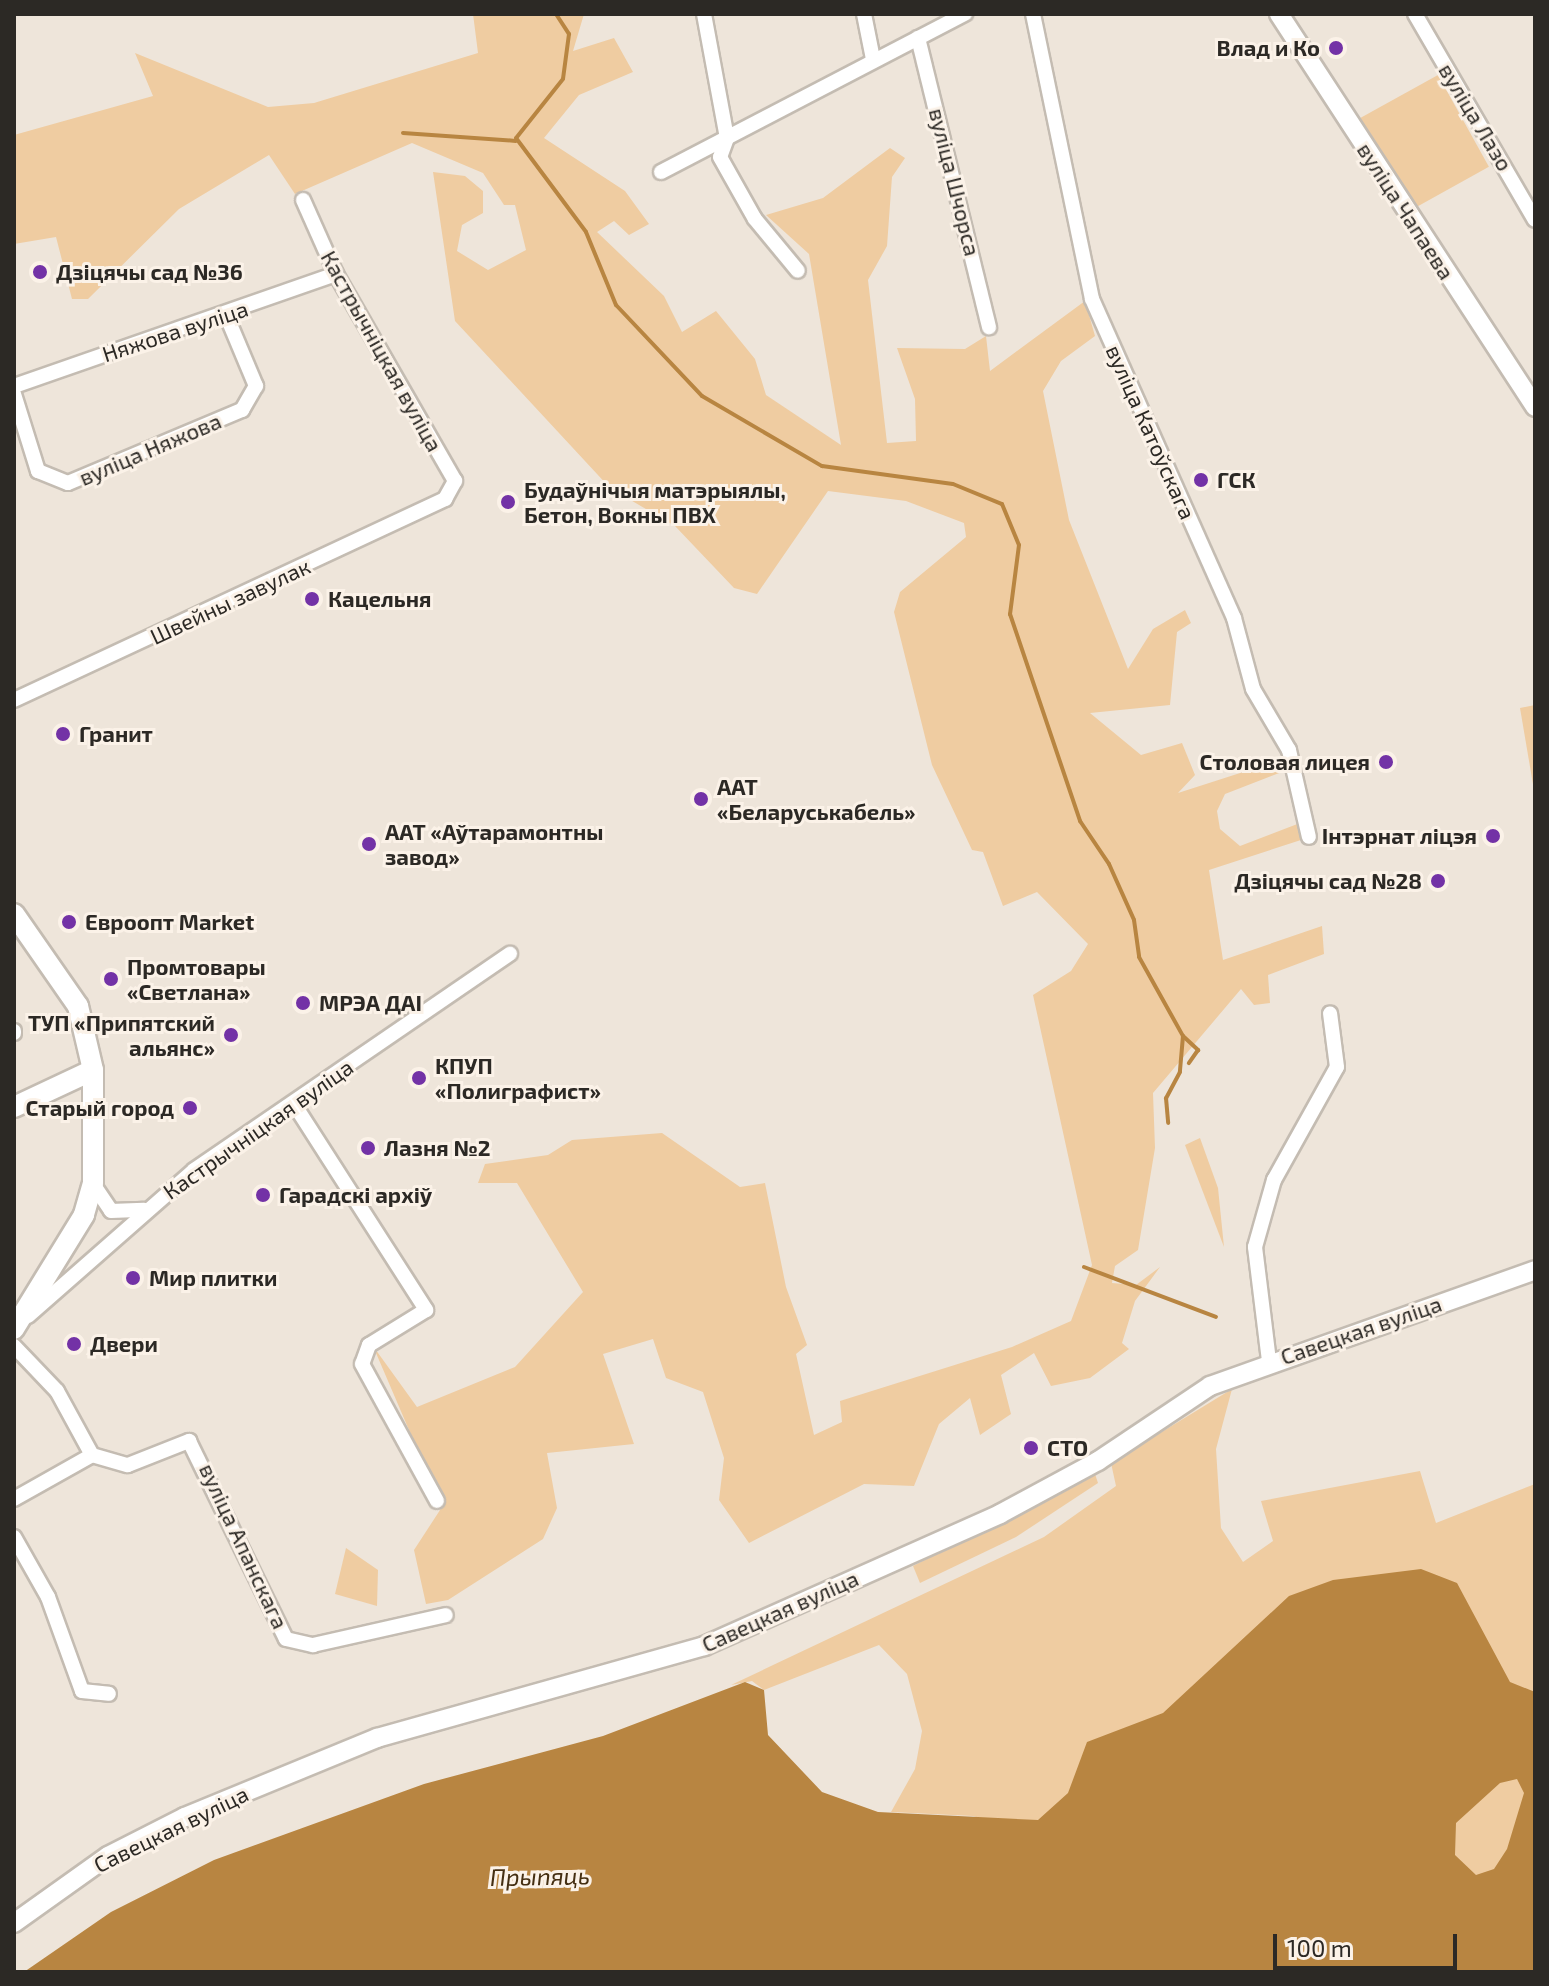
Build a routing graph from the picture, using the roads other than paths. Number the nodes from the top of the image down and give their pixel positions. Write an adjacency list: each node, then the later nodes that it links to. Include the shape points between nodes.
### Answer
1 (704, 14): 9 (street)
2 (864, 14): 8 (street)
3 (965, 14): 7 (street)
4 (1033, 14): 22 (street, вуліца Катоўскага, via 1092,299 1234,618 1253,689 1289,750)
5 (1279, 14): 19 (street, вуліца Чапаева)
6 (1415, 14): 12 (street, вуліца Лазо)
7 (918, 38): 8 (street); 16 (street, вуліца Шчорса)
8 (873, 59): 9 (street)
9 (727, 138): 10 (street); 13 (street, via 720,157 755,219)
10 (661, 172)
11 (303, 200): 14 (street, Кастрычніцкая вуліца)
12 (1535, 220)
13 (798, 271)
14 (336, 274): 15 (street, Няжова вуліца); 20 (street, Кастрычніцкая вуліца, via 455,481)
15 (227, 317): 17 (street, Няжова вуліца); 18 (street, вуліца Няжова, via 256,386 242,410 68,483 38,471)
16 (989, 327)
17 (14, 386)
18 (14, 394)
19 (1535, 407)
20 (445, 499): 21 (street, Швейны завулак)
21 (14, 700)
22 (1309, 837)
23 (14, 914): 26 (main road, via 78,1006)
24 (510, 954): 28 (street, Кастрычніцкая вуліца)
25 (1330, 1013): 34 (street, via 1337,1067 1274,1180 1255,1247)
26 (93, 1070): 27 (main road); 29 (main road)
27 (15, 1103)
28 (294, 1104): 30 (street, Кастрычніцкая вуліца); 37 (street, via 426,1310 369,1345 362,1364)
29 (93, 1183): 30 (street, via 111,1211); 32 (main road, via 71,1242)
30 (144, 1210): 32 (street, Кастрычніцкая вуліца)
31 (1535, 1270): 34 (street, Савецкая вуліца)
32 (17, 1326)
33 (14, 1346): 35 (street, via 57,1391)
34 (1269, 1361): 41 (street, Савецкая вуліца, via 1210,1386 1024,1501 904,1558 704,1646 362,1744 108,1856)
35 (92, 1455): 36 (street); 39 (street, вуліца Апанскага, via 128,1465 177,1440 200,1450 293,1642 313,1645)
36 (14, 1499)
37 (437, 1501)
38 (14, 1537): 40 (street, via 48,1597 82,1691)
39 (446, 1615)
40 (109, 1694)
41 (14, 1923)

